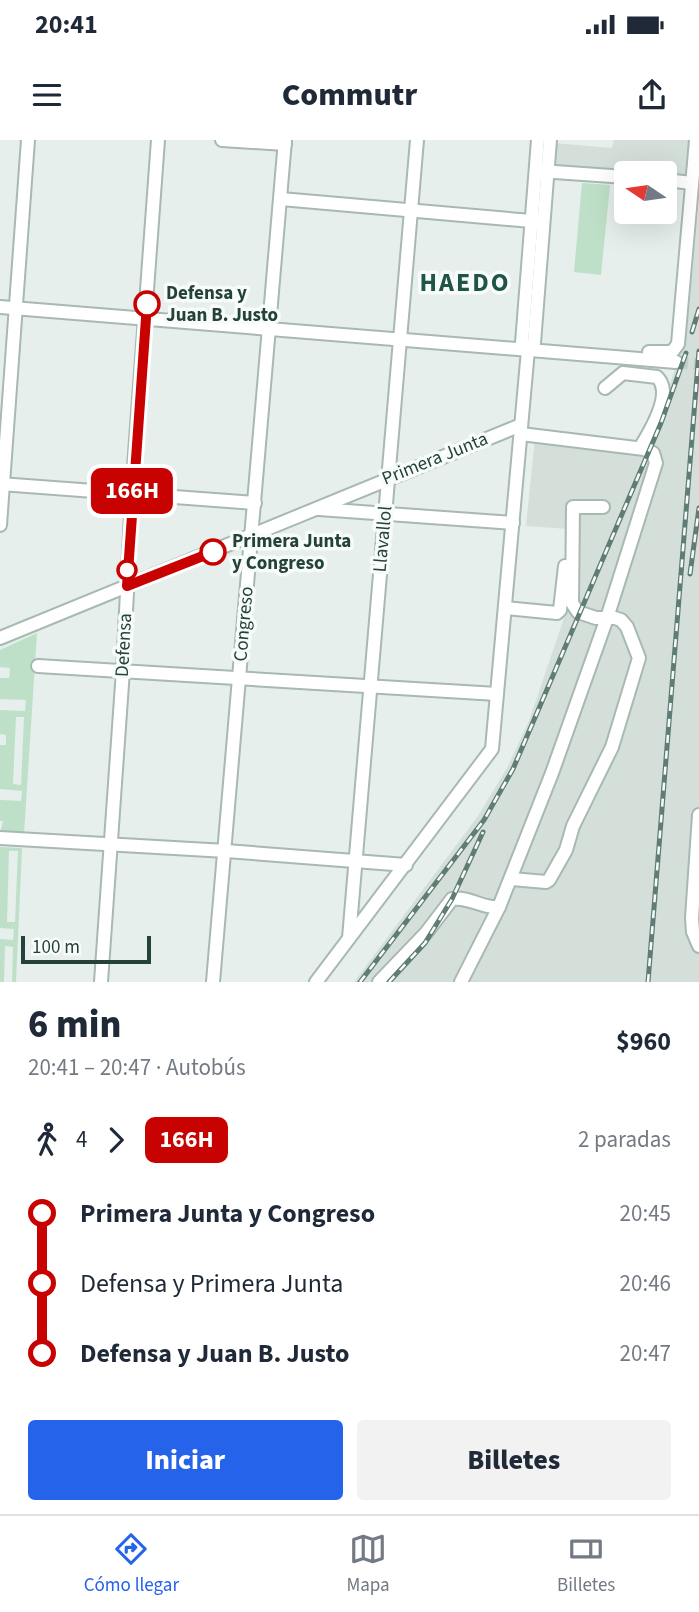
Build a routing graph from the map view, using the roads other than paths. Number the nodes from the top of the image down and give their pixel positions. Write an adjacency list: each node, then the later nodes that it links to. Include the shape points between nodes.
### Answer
1 (28, 140): 17 (street)
2 (158, 140): 18 (street, Defensa)
3 (222, 140): 8 (street)
4 (417, 140): 14 (street, Llavallol)
5 (538, 140): 9 (street)
6 (550, 140): 9 (street)
7 (696, 140): 12 (street)
8 (285, 142): 13 (street, Congreso)
9 (542, 171): 10 (street); 15 (street)
10 (614, 176)
11 (677, 181): 12 (street)
12 (692, 183): 23 (street)
13 (281, 199): 14 (street); 19 (street, Congreso)
14 (411, 210): 15 (street); 20 (street, Llavallol)
15 (537, 222): 21 (street, via 534,343)
16 (0, 307): 17 (street)
17 (16, 309): 18 (street); 28 (street)
18 (145, 320): 19 (street); 29 (street, Defensa)
19 (269, 329): 20 (street); 30 (street, Congreso)
20 (399, 340): 21 (street); 27 (street, Llavallol)
21 (528, 350): 22 (street); 25 (street)
22 (552, 351): 23 (street); 23 (street, via 569,345)
23 (674, 357)
24 (605, 388): 26 (street, via 623,373 657,377 662,383 658,414)
25 (521, 429): 26 (street); 27 (street, Primera Junta); 34 (street)
26 (640, 448): 40 (street, via 653,453 656,463)
27 (388, 477): 32 (street, Primera Junta); 33 (street, Llavallol)
28 (1, 484): 29 (street); 35 (street)
29 (132, 494): 30 (street); 38 (street, Defensa)
30 (254, 503): 36 (street, Congreso)
31 (603, 507): 40 (street, via 573,508 572,603 578,612)
32 (316, 508): 33 (street); 36 (street, Primera Junta)
33 (385, 514): 34 (street); 45 (street, Llavallol)
34 (513, 523): 39 (street)
35 (0, 525)
36 (252, 535): 38 (street, Primera Junta); 44 (street, Congreso)
37 (566, 555): 39 (street, via 560,610)
38 (127, 586): 41 (street, Primera Junta); 43 (street, Defensa)
39 (505, 608): 46 (street)
40 (607, 618): 53 (street); 53 (street, via 621,620 627,627 639,658 612,747 549,880)
41 (0, 638)
42 (38, 666): 43 (street)
43 (123, 670): 44 (street); 49 (street, Defensa)
44 (239, 678): 45 (street); 50 (street, Congreso)
45 (370, 685): 46 (street); 51 (street, Llavallol)
46 (497, 694): 52 (street, via 492,749)
47 (699, 815): 56 (street, via 692,918)
48 (0, 838): 49 (street)
49 (110, 844): 50 (street); 57 (street, Defensa)
50 (226, 851): 51 (street); 58 (street, Congreso)
51 (356, 861): 52 (street); 55 (street, Llavallol)
52 (406, 865): 55 (street)
53 (512, 879): 54 (street)
54 (499, 907): 60 (street, via 467,898 452,899); 61 (street)
55 (349, 938): 59 (street)
56 (699, 946)
57 (101, 982)
58 (213, 982)
59 (316, 982)
60 (379, 982)
61 (461, 982)

